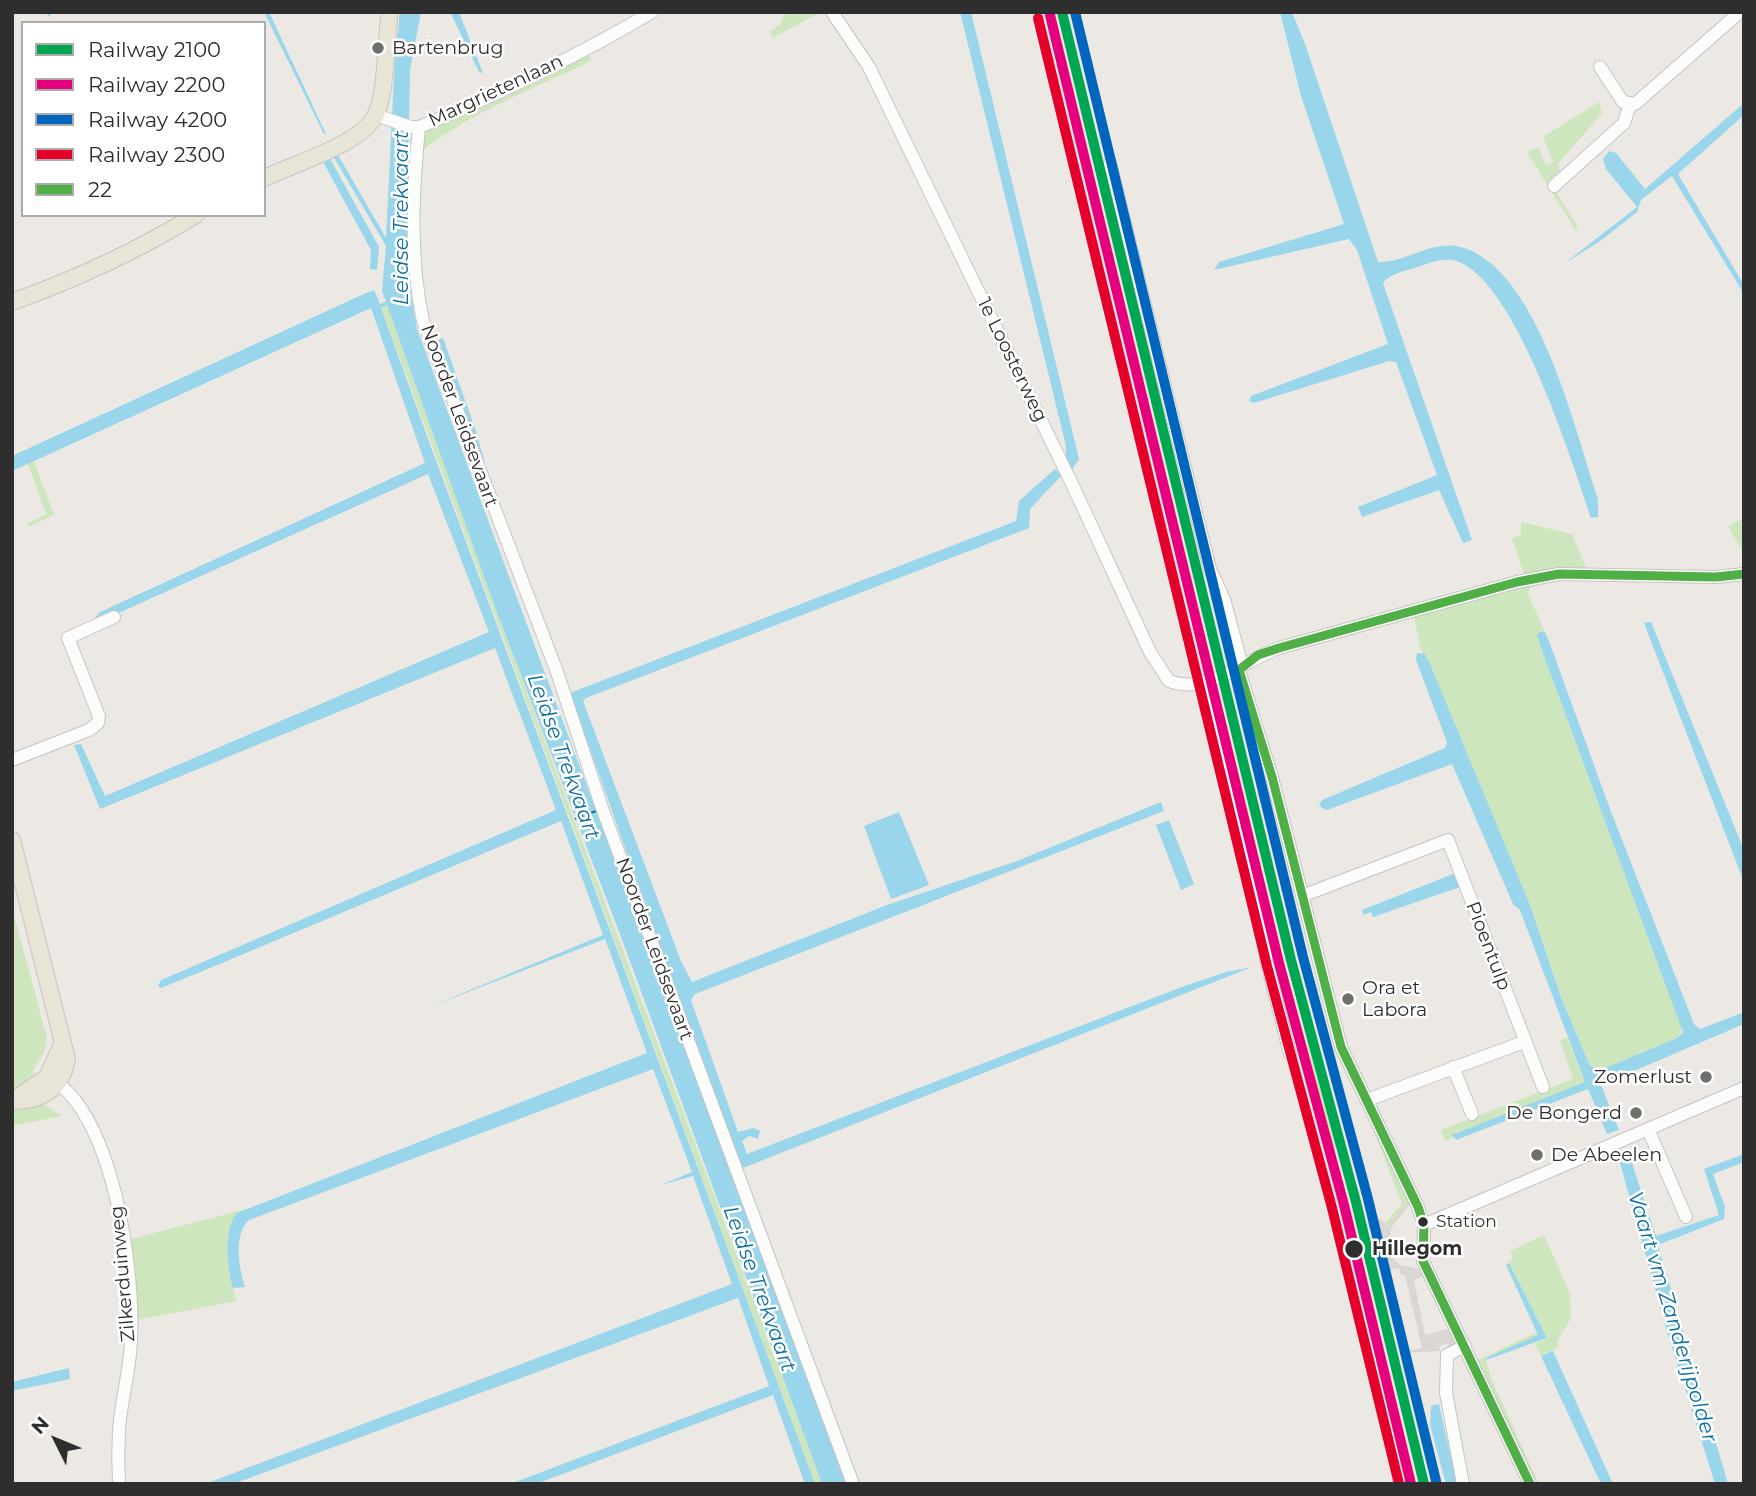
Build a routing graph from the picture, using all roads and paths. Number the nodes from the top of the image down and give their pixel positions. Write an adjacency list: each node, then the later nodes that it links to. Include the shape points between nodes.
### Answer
1 (390, 12): 7 (main road)
2 (652, 12): 8 (street, Margrietenlaan, via 570,57)
3 (832, 12): 17 (street, 1e Loosterweg, via 869,67 1158,668 1168,681)
4 (1740, 12): 6 (street, via 1638,103)
5 (1600, 67): 6 (street, via 1620,99)
6 (1630, 105): 11 (street, via 1624,123)
7 (383, 118): 8 (street, Margrietenlaan); 10 (main road)
8 (415, 127): 35 (street, Noorder Leidsevaart, via 412,197 416,285 423,321)
9 (1110, 163): 16 (street, via 1210,569 1224,599)
10 (266, 177)
11 (1554, 186)
12 (193, 217): 13 (main road, via 91,273)
13 (12, 302)
14 (1744, 574): 16 (street, 1e Loosterweg, via 1559,574 1279,648)
15 (114, 617): 18 (street, via 68,638 98,723)
16 (1240, 668): 17 (street, 1e Loosterweg); 20 (street)
17 (1201, 682): 22 (street, via 1245,844 1268,943 1266,959)
18 (12, 760)
19 (12, 840): 24 (main road, via 67,1059 65,1073)
20 (1302, 896): 21 (street, Pioentulp, via 1448,840); 28 (street, via 1341,1047)
21 (1524, 1042): 23 (street); 25 (street)
22 (1290, 1054)
23 (1453, 1067): 28 (street); 29 (street)
24 (53, 1083): 27 (main road); 34 (street, Zilkerduinweg, via 83,1112 114,1190 132,1338 119,1431)
25 (1543, 1087)
26 (1744, 1089): 30 (street)
27 (12, 1100)
28 (1367, 1100): 32 (street)
29 (1472, 1114)
30 (1648, 1129): 31 (street); 32 (street)
31 (1686, 1217)
32 (1423, 1225): 33 (street, via 1423,1261)
33 (1465, 1346): 36 (street, via 1447,1355 1446,1363 1446,1393); 37 (street)
34 (119, 1484)
35 (853, 1484)
36 (1463, 1484)
37 (1530, 1484)

